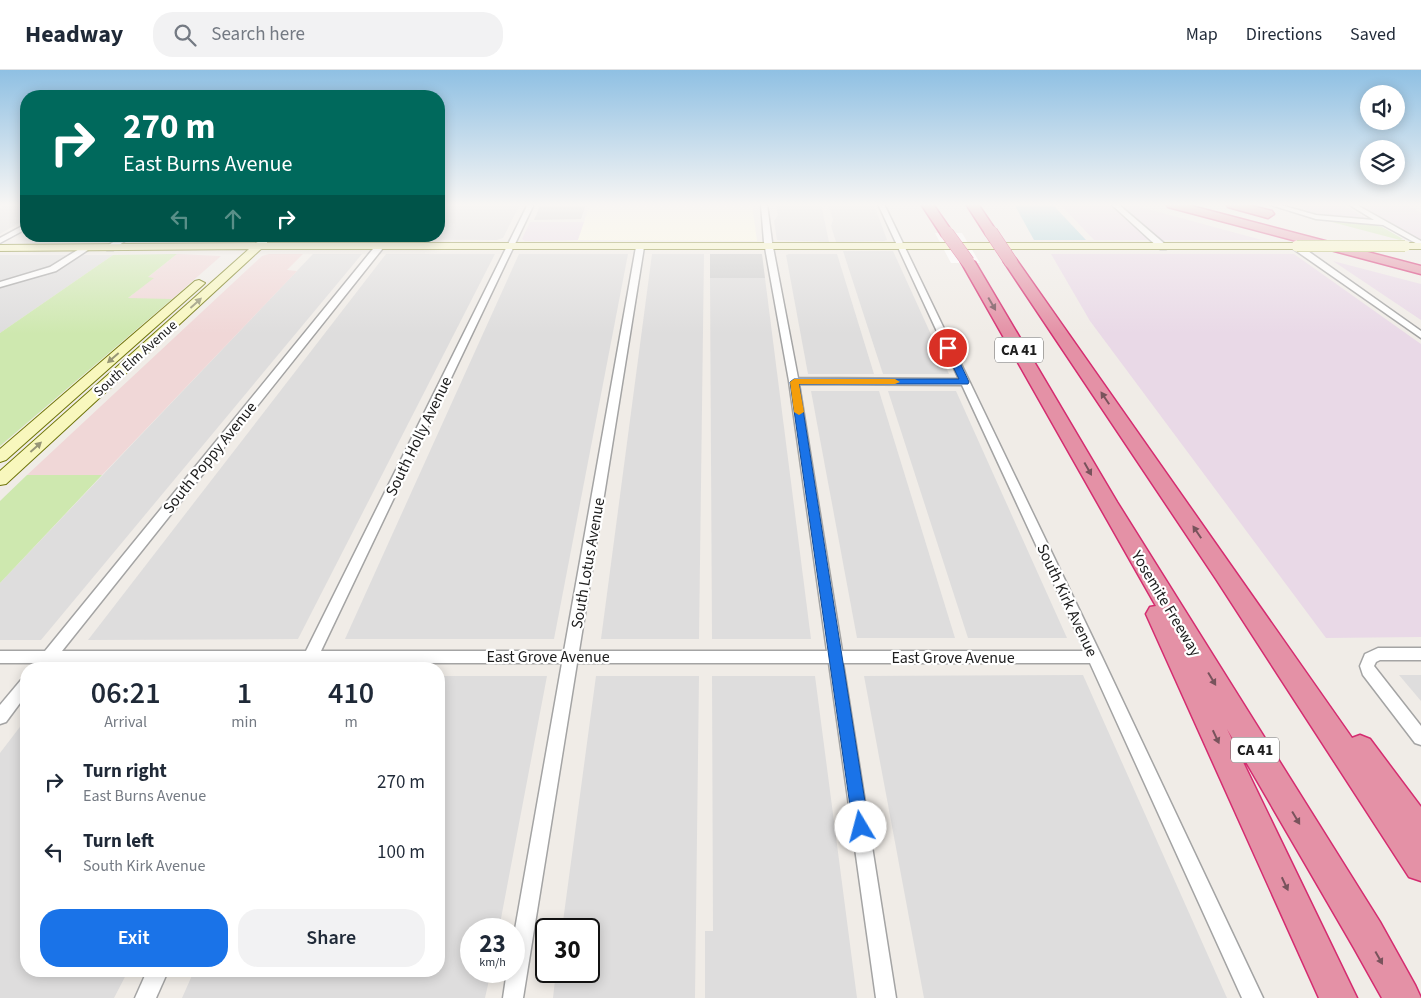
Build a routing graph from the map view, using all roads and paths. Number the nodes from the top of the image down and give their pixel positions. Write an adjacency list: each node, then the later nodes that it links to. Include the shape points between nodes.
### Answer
1 (156, 247): 18 (street)
2 (241, 247): 25 (street, South Elm Avenue, one-way to 25)
3 (250, 247): 26 (street, South Elm Avenue, one-way to 3)
4 (379, 247): 30 (street, South Poppy Avenue)
5 (509, 247): 36 (street, South Holly Avenue)
6 (640, 247): 31 (street, South Lotus Avenue)
7 (770, 247): 23 (street)
8 (901, 247): 24 (street, South Kirk Avenue)
9 (959, 247): 27 (highway, Yosemite Freeway / CA 41, one-way to 27, bridge)
10 (1004, 247): 28 (highway, CA 41, one-way to 10, bridge)
11 (1298, 247): 22 (street)
12 (1338, 247): 20 (highway)
13 (1344, 247): 20 (highway)
14 (1381, 247): 19 (highway)
15 (1384, 247): 19 (highway)
16 (0, 248): 17 (street)
17 (87, 248): 18 (street); 21 (street, via 53,269)
18 (110, 248)
19 (1421, 258)
20 (1421, 269)
21 (0, 286)
22 (1421, 335)
23 (794, 382): 24 (street); 33 (street)
24 (964, 382): 34 (street, South Kirk Avenue)
25 (0, 457)
26 (0, 480)
27 (1106, 502): 47 (highway, one-way to 47); 48 (highway, Yosemite Freeway / CA 41, one-way to 48)
28 (1224, 573): 40 (highway, via 1352,737); 41 (highway, CA 41)
29 (1421, 654): 39 (street, via 1378,654 1370,658 1367,666)
30 (49, 656): 32 (street, East Grove Avenue); 35 (street, South Poppy Avenue); 36 (street, East Grove Avenue)
31 (571, 656): 33 (street, East Grove Avenue); 36 (street, East Grove Avenue); 44 (street, South Lotus Avenue)
32 (0, 657)
33 (836, 657): 34 (street, East Grove Avenue); 45 (street)
34 (1095, 657): 46 (street, South Kirk Avenue)
35 (44, 662)
36 (308, 662)
37 (20, 692): 38 (street)
38 (0, 717)
39 (1421, 738)
40 (1421, 833)
41 (1421, 865)
42 (155, 977): 43 (street)
43 (145, 998)
44 (513, 998)
45 (886, 998)
46 (1253, 998)
47 (1338, 998)
48 (1402, 998)

